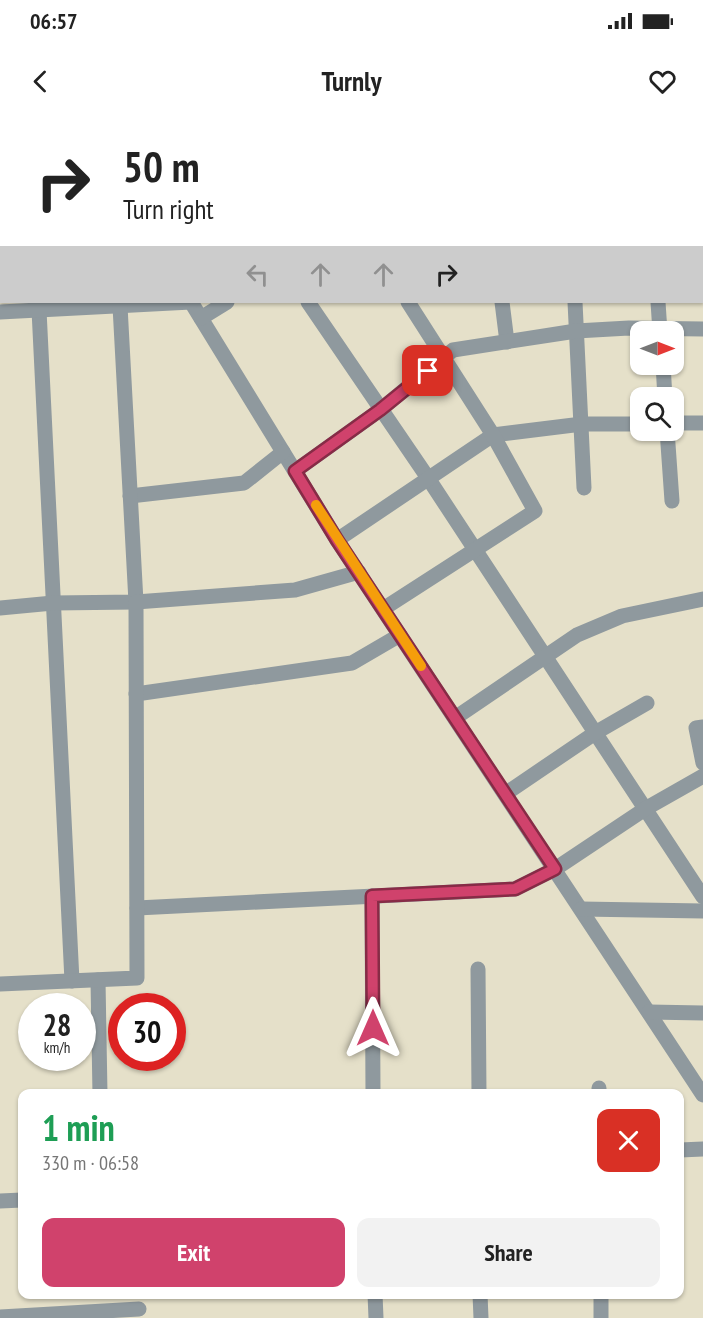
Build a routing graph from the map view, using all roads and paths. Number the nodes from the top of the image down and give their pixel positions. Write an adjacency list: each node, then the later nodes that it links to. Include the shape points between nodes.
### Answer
1 (173, 303): 9 (street)
2 (192, 303): 12 (street)
3 (225, 303): 12 (street)
4 (309, 303): 20 (street)
5 (409, 303): 19 (street)
6 (502, 303): 18 (street)
7 (575, 303): 17 (street)
8 (658, 303): 13 (street)
9 (120, 306): 10 (street); 31 (street)
10 (39, 310): 11 (street); 37 (street)
11 (0, 312)
12 (201, 318): 27 (street)
13 (659, 321)
14 (684, 329): 15 (street)
15 (703, 329)
16 (630, 331): 17 (street)
17 (576, 332): 18 (street); 23 (street)
18 (507, 342): 19 (street, via 453,350)
19 (443, 358): 20 (street); 25 (street)
20 (380, 410): 28 (street); 29 (street)
21 (684, 423): 22 (street)
22 (703, 423)
23 (582, 424): 24 (street); 25 (street); 30 (street)
24 (630, 424)
25 (492, 435): 29 (street); 34 (street, via 535,511)
26 (668, 441): 32 (street)
27 (283, 452): 28 (street); 31 (street, via 244,483)
28 (295, 471): 33 (street)
29 (428, 478): 33 (street); 34 (street)
30 (584, 488)
31 (130, 496): 38 (street)
32 (672, 501)
33 (337, 540): 35 (street)
34 (474, 550): 40 (street); 42 (street)
35 (358, 572): 38 (street, via 295,590); 40 (street)
36 (703, 599): 42 (street, via 622,616 577,635)
37 (53, 603): 38 (street); 39 (street); 60 (street)
38 (136, 603): 43 (street)
39 (0, 608)
40 (383, 609): 41 (street)
41 (400, 635): 43 (street, via 352,663); 45 (street)
42 (546, 658): 45 (street); 47 (street)
43 (136, 694): 55 (street)
44 (647, 703): 47 (street)
45 (455, 718): 50 (street)
46 (703, 727): 48 (street, via 696,728)
47 (595, 733): 50 (street); 51 (street)
48 (703, 763)
49 (703, 776): 51 (street)
50 (505, 794): 52 (street)
51 (645, 809): 52 (street); 54 (street)
52 (555, 869): 53 (street, via 515,889); 56 (street)
53 (372, 896): 55 (street); 65 (street)
54 (703, 897)
55 (137, 908): 59 (street, via 137,978)
56 (581, 909): 57 (street); 62 (street)
57 (703, 911)
58 (478, 969): 66 (street)
59 (98, 980): 60 (street); 64 (street)
60 (72, 981): 61 (street)
61 (0, 984)
62 (649, 1012): 63 (street); 67 (street)
63 (703, 1013)
64 (100, 1089)
65 (373, 1089)
66 (478, 1089)
67 (703, 1095)
68 (703, 1149): 69 (street)
69 (684, 1150)
70 (18, 1200): 71 (street)
71 (0, 1201)
72 (375, 1299): 77 (street)
73 (480, 1299): 78 (street)
74 (601, 1299): 79 (street)
75 (139, 1307): 76 (street)
76 (0, 1317)
77 (376, 1318)
78 (481, 1318)
79 (601, 1318)

